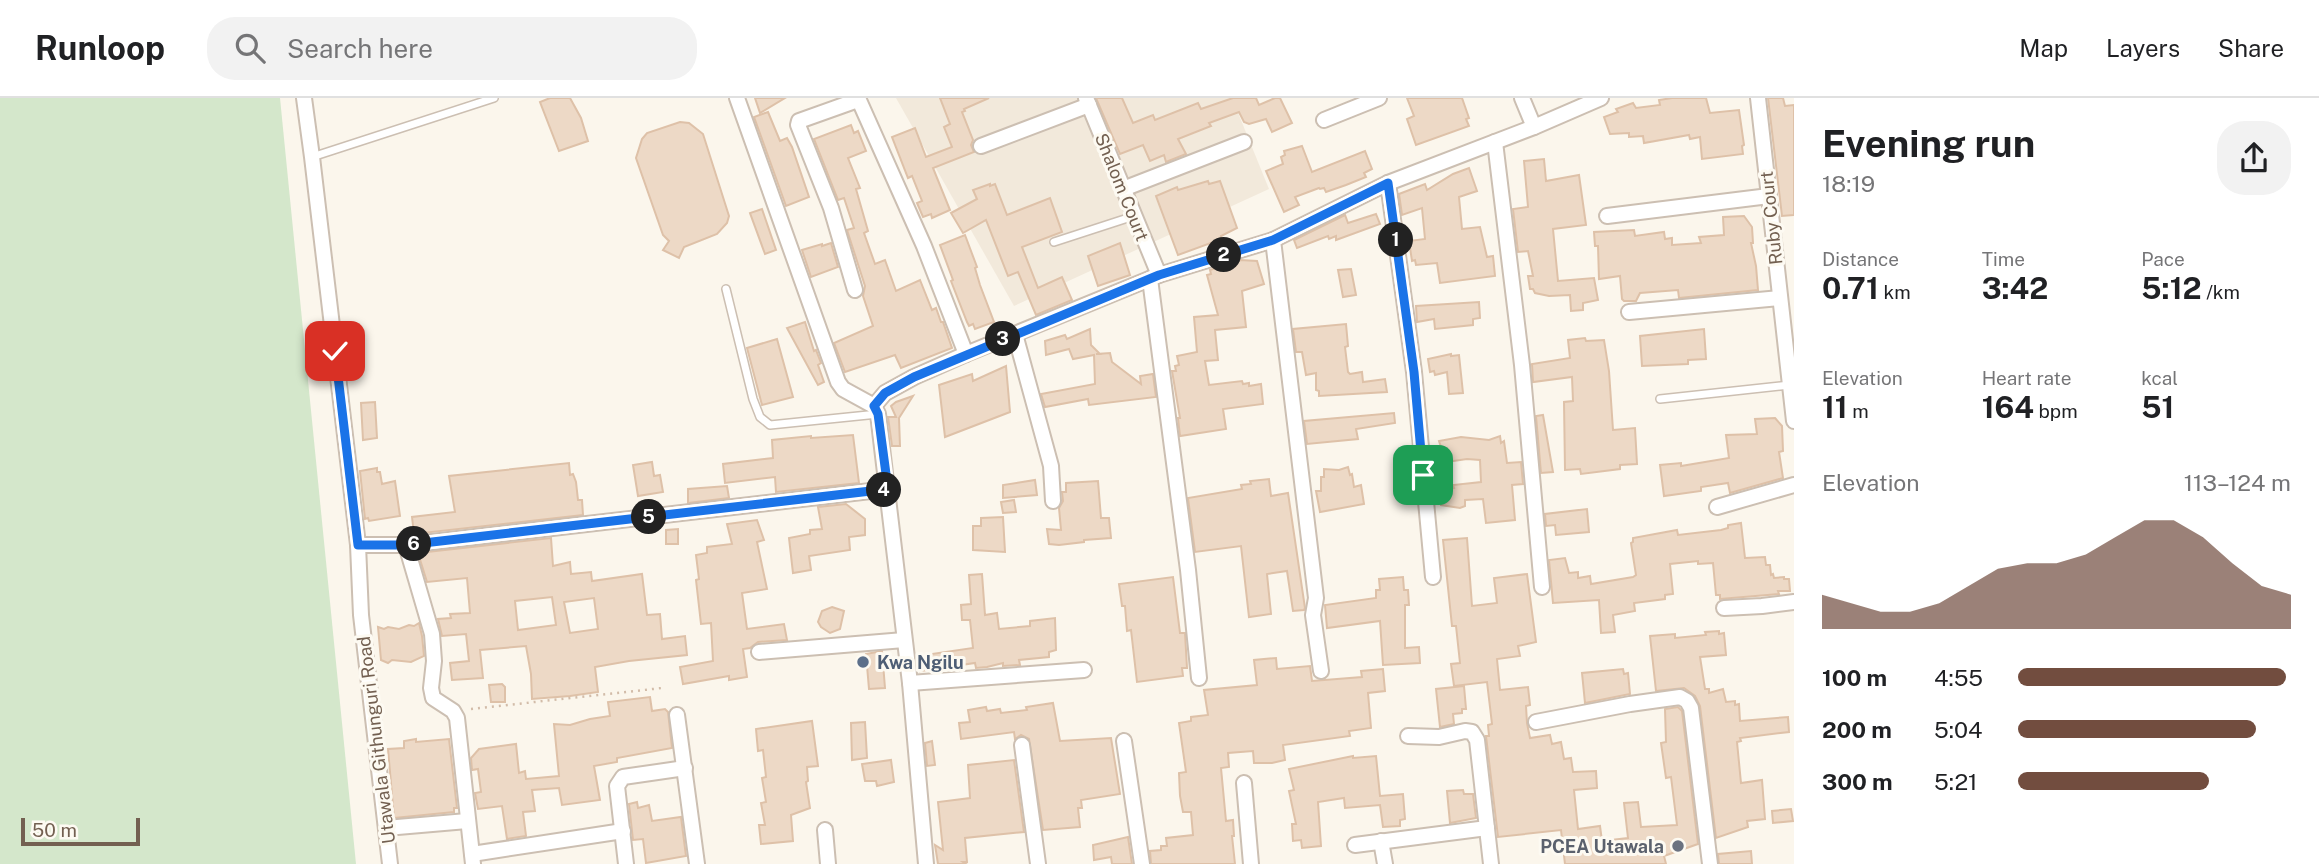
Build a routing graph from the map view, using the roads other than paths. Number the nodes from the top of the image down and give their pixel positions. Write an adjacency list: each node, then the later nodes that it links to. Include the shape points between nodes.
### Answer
1 (304, 98): 15 (street, Utawala Githunguri Road)
2 (494, 98): 15 (lane)
3 (737, 98): 32 (street, via 838,382)
4 (1380, 98): 10 (street)
5 (1522, 98): 11 (street)
6 (1601, 98): 11 (street)
7 (1758, 98): 18 (street, Ruby Court)
8 (858, 99): 25 (street, via 798,125 831,208); 29 (street)
9 (1087, 101): 14 (street); 17 (street, Shalom Court)
10 (1324, 120)
11 (1534, 127): 13 (street)
12 (1244, 142): 17 (street)
13 (1495, 142): 16 (street); 41 (street)
14 (981, 146)
15 (313, 157): 38 (street, Utawala Githunguri Road)
16 (1388, 183): 21 (street); 40 (street, via 1414,372)
17 (1123, 189): 19 (street, Shalom Court)
18 (1769, 196): 20 (street); 26 (street, Ruby Court)
19 (1134, 216): 22 (lane); 23 (street, Shalom Court)
20 (1607, 216)
21 (1273, 240): 23 (street); 47 (street)
22 (1054, 242)
23 (1154, 277): 28 (street); 48 (street, Shalom Court)
24 (726, 289): 32 (lane, via 753,399 764,422 771,425)
25 (855, 290)
26 (1780, 298): 27 (street); 30 (street, Ruby Court)
27 (1629, 312)
28 (1015, 334): 29 (street); 36 (street, via 1051,466)
29 (966, 354): 32 (street, via 885,393)
30 (1790, 385): 31 (lane); 33 (street, Ruby Court)
31 (1660, 399)
32 (876, 410): 35 (street)
33 (1794, 421)
34 (1794, 485): 37 (street)
35 (888, 489): 39 (street); 44 (street)
36 (1054, 501)
37 (1717, 507)
38 (358, 545): 39 (street); 58 (street, Utawala Githunguri Road, via 361,615)
39 (406, 545): 57 (street, via 432,635 433,698 457,718)
40 (1433, 578)
41 (1542, 587)
42 (1794, 602): 43 (street)
43 (1724, 608)
44 (904, 640): 45 (street); 49 (street)
45 (759, 652)
46 (1084, 670): 49 (street)
47 (1321, 671)
48 (1199, 678)
49 (910, 683): 69 (street)
50 (677, 715): 55 (street)
51 (1536, 722): 75 (street, via 1680,697 1688,701)
52 (1408, 736): 59 (street, via 1472,732 1477,740)
53 (1124, 741): 71 (street)
54 (1022, 746): 70 (street)
55 (685, 768): 61 (street, via 618,781); 67 (street)
56 (1244, 783): 72 (street)
57 (467, 821): 58 (street); 64 (street)
58 (386, 828): 65 (street, Utawala Githunguri Road)
59 (1486, 828): 62 (street); 74 (street)
60 (825, 830): 68 (street)
61 (624, 831): 64 (street); 66 (street)
62 (1381, 841): 63 (street); 73 (street)
63 (1355, 845)
64 (472, 859)
65 (390, 864)
66 (626, 864)
67 (697, 864)
68 (828, 864)
69 (926, 864)
70 (1038, 864)
71 (1142, 864)
72 (1251, 864)
73 (1385, 864)
74 (1491, 864)
75 (1710, 864)

